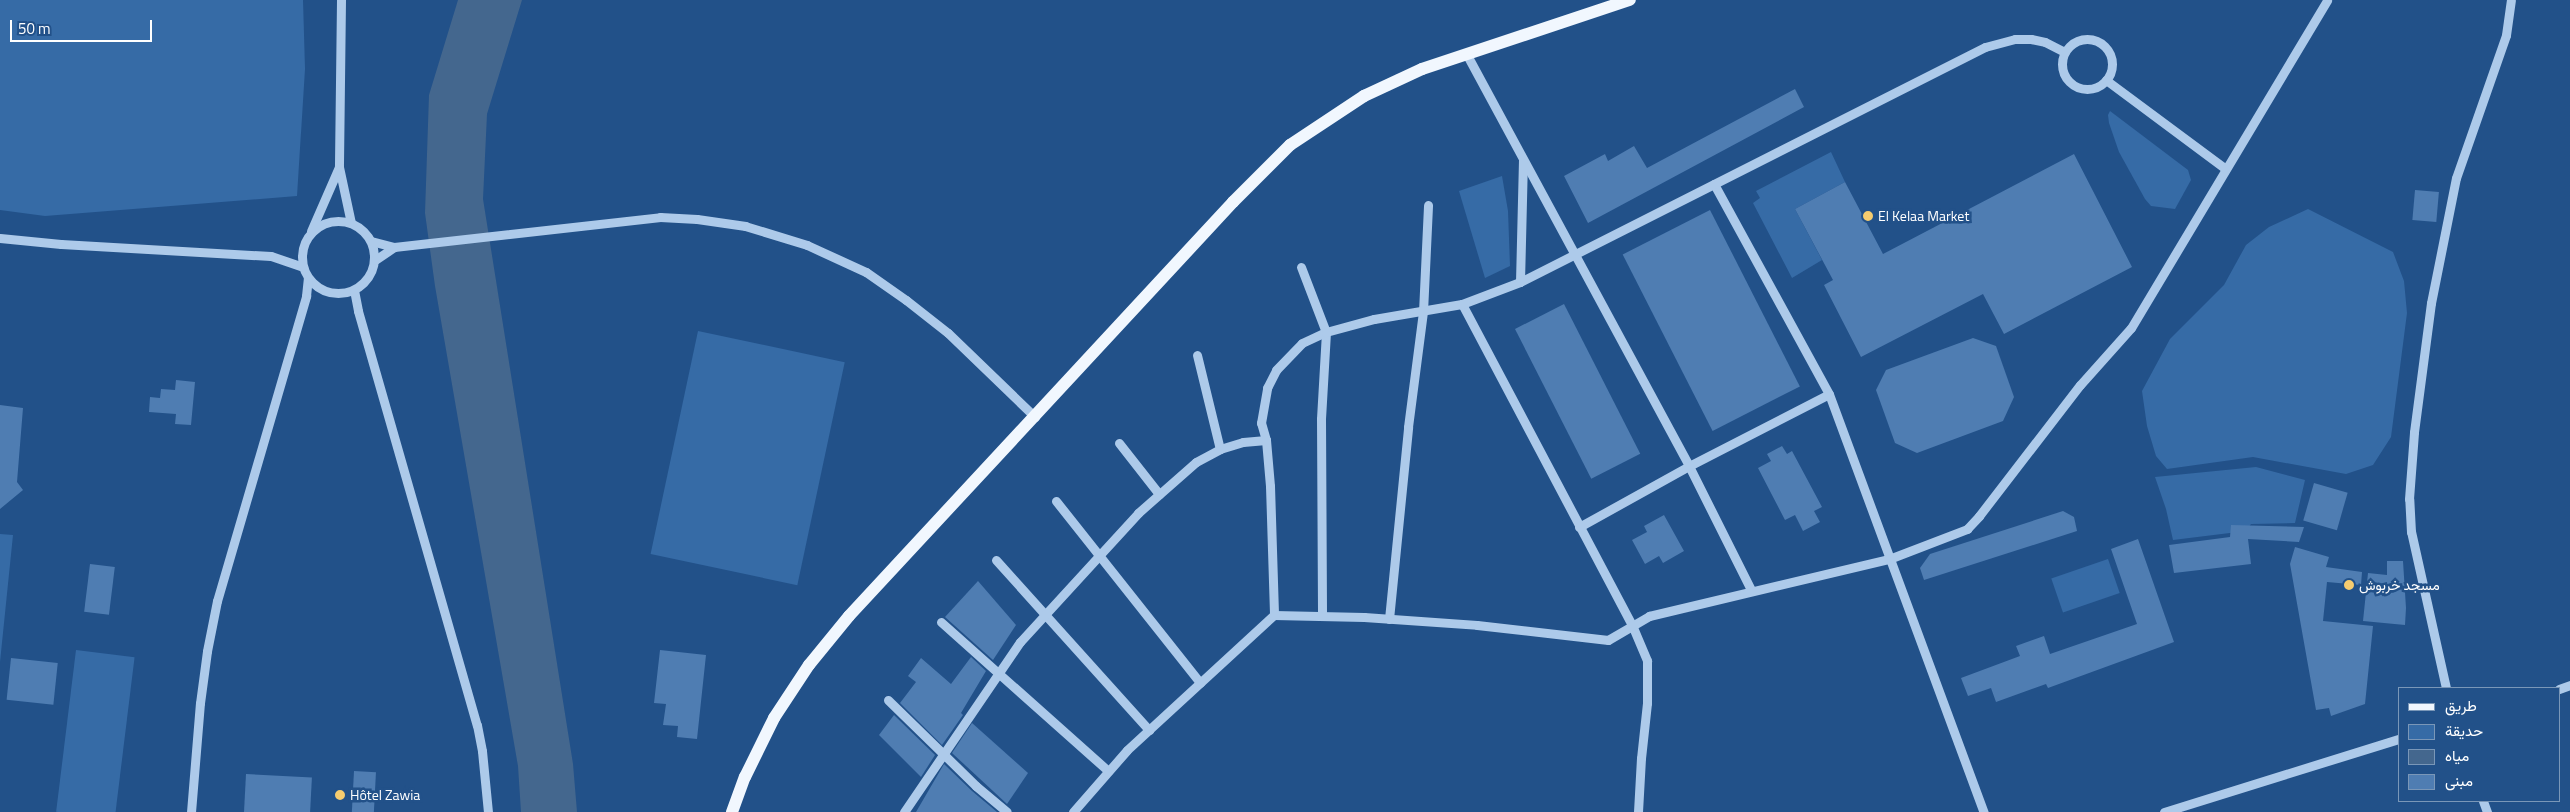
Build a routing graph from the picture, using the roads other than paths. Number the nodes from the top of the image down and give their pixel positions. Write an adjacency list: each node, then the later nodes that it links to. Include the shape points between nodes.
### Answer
1 (342, 0): 11 (street)
2 (1630, 0): 8 (main road)
3 (2322, 0): 6 (street)
4 (2327, 0): 6 (street)
5 (2512, 0): 52 (street, via 2506,35 2456,178 2431,303 2414,432 2409,499 2411,532)
6 (2320, 11): 12 (street)
7 (2065, 52): 9 (street, via 2062,71 2071,84 2086,90); 9 (street, via 2079,40 2101,43 2112,63); 13 (street, via 2031,39 2015,39 1985,48)
8 (1467, 55): 10 (street); 32 (main road, via 1422,69 1364,96 1290,146 1233,202)
9 (2106, 80): 12 (street)
10 (1523, 158): 20 (street); 25 (street)
11 (339, 167): 15 (street); 16 (street)
12 (2226, 169): 41 (street, via 2132,328 2080,385 1979,516 1967,528)
13 (1714, 184): 20 (street); 31 (street)
14 (1428, 205): 28 (street)
15 (351, 223): 16 (street, via 340,220 328,222); 18 (street, via 363,230)
16 (309, 234): 22 (street, via 302,250)
17 (0, 238): 22 (street, via 271,256)
18 (371, 242): 19 (street); 21 (street)
19 (394, 247): 21 (street); 32 (street, via 660,217 697,218 746,226 807,244 866,272 948,333)
20 (1575, 255): 25 (street); 36 (street)
21 (375, 260): 26 (street, via 368,278)
22 (303, 267): 24 (street)
23 (1301, 267): 29 (street)
24 (308, 278): 26 (street, via 315,286 334,294); 58 (street, via 306,296 217,601 200,704)
25 (1520, 282): 27 (street)
26 (354, 290): 59 (street, via 477,725)
27 (1462, 304): 28 (street); 39 (street)
28 (1423, 312): 29 (street, via 1374,319); 47 (street)
29 (1326, 332): 33 (street, via 1302,343 1276,370 1263,405 1261,423); 46 (street, via 1321,419)
30 (1197, 355): 35 (street)
31 (1829, 394): 36 (street); 41 (street)
32 (1035, 417): 60 (main road, via 849,616 809,665 774,718)
33 (1266, 440): 35 (street); 45 (street)
34 (1119, 443): 37 (street)
35 (1220, 449): 37 (street, via 1196,462)
36 (1689, 466): 39 (street); 43 (street)
37 (1160, 494): 40 (street)
38 (1056, 501): 40 (street)
39 (1579, 527): 49 (street)
40 (1099, 554): 44 (street); 51 (street)
41 (1889, 559): 43 (street); 65 (street)
42 (996, 560): 44 (street)
43 (1751, 590): 49 (street, via 1649,616)
44 (1044, 614): 50 (street); 54 (street)
45 (1274, 616): 46 (street); 51 (street)
46 (1322, 616): 47 (street)
47 (1389, 619): 49 (street, via 1608,640)
48 (941, 622): 50 (street)
49 (1632, 625): 64 (street, via 1647,661)
50 (998, 674): 56 (street); 57 (street)
51 (1200, 683): 54 (street)
52 (2446, 687)
53 (888, 700): 56 (street)
54 (1149, 730): 57 (street)
55 (2398, 739): 66 (street)
56 (943, 754): 61 (street); 62 (street)
57 (1108, 771): 63 (street)
58 (191, 812)
59 (488, 812)
60 (732, 812)
61 (904, 812)
62 (1007, 812)
63 (1073, 812)
64 (1638, 812)
65 (1984, 812)
66 (2164, 812)

